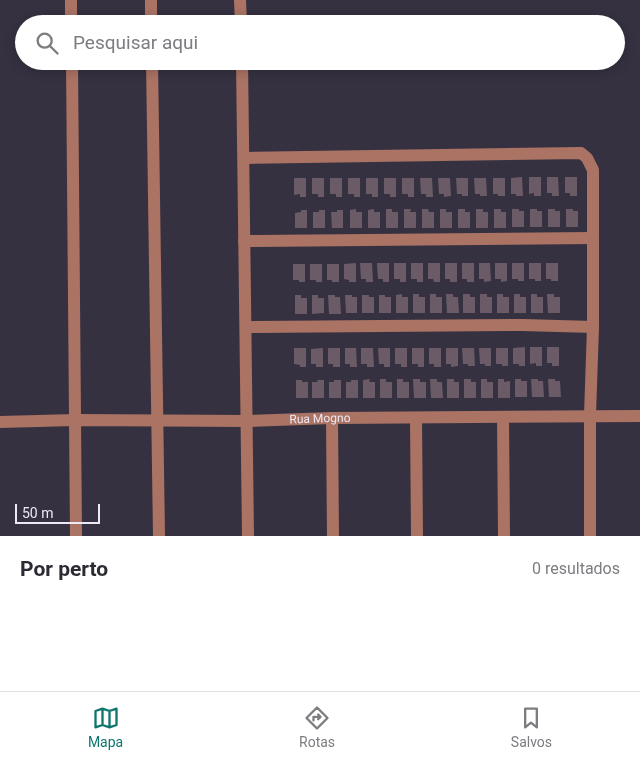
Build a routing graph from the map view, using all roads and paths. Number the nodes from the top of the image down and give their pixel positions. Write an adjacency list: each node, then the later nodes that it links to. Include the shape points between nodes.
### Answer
1 (71, 0): 4 (street)
2 (151, 0): 5 (street)
3 (240, 0): 6 (street)
4 (71, 15)
5 (151, 15)
6 (241, 15)
7 (72, 70): 20 (street)
8 (152, 70): 21 (street)
9 (242, 70): 10 (street)
10 (244, 158): 11 (street, via 581,154 593,170); 12 (street)
11 (592, 238): 12 (street); 14 (street)
12 (244, 241): 13 (street)
13 (246, 327): 14 (street); 22 (street)
14 (593, 327): 15 (street)
15 (590, 415): 16 (street, Rua Mogno); 17 (street, Rua Mogno); 30 (street)
16 (640, 416)
17 (503, 417): 19 (street, Rua Mogno); 29 (street)
18 (332, 418): 19 (street, Rua Mogno); 22 (street, Rua Mogno); 27 (street)
19 (416, 418): 28 (street)
20 (76, 420): 21 (street, Rua Mogno); 23 (street, Rua Mogno); 24 (street)
21 (158, 421): 22 (street, Rua Mogno); 25 (street)
22 (247, 421): 26 (street)
23 (0, 422)
24 (76, 536)
25 (159, 536)
26 (248, 536)
27 (333, 536)
28 (417, 536)
29 (504, 536)
30 (590, 536)

